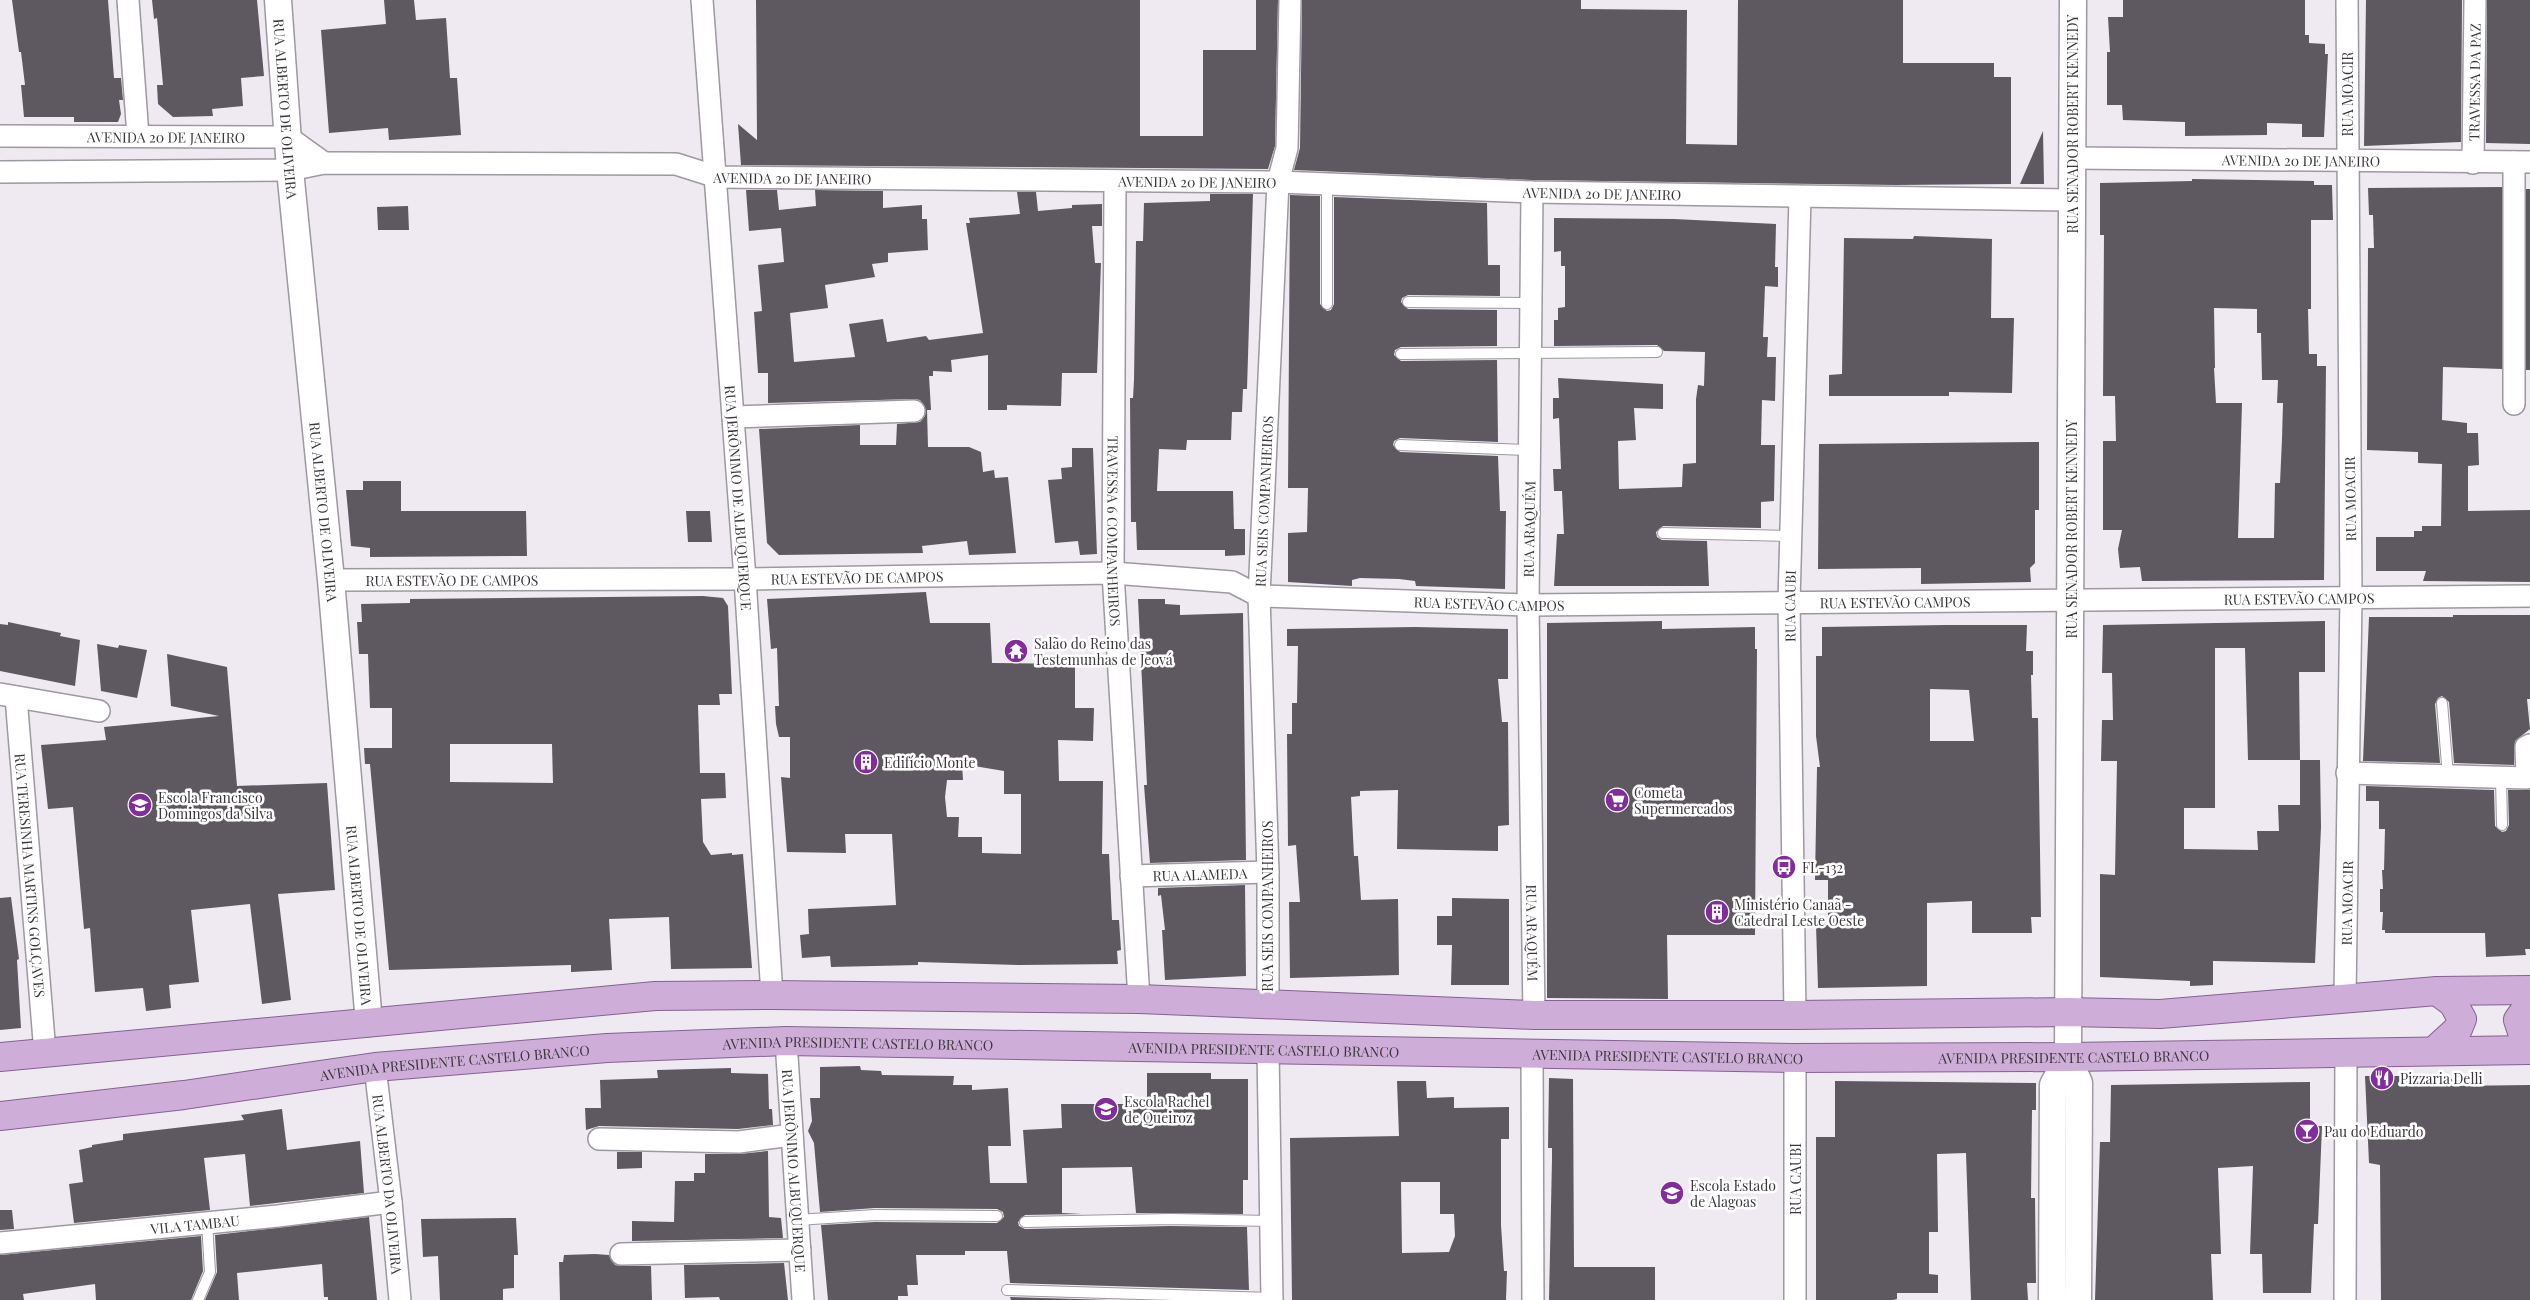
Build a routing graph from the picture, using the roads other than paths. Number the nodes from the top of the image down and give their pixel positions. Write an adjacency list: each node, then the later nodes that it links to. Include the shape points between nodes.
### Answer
1 (128, 0): 9 (street)
2 (278, 0): 10 (street, RUA ALBERTO DE OLIVEIRA)
3 (702, 0): 18 (street, RUA JERÔNIMO DE ALBUQUERQUE)
4 (1290, 0): 20 (street, RUA SEIS COMPANHEIROS, via 1288,148)
5 (2073, 0): 11 (street, RUA SENADOR ROBERT KENNEDY)
6 (2347, 0): 12 (street, RUA MOACIR)
7 (2475, 0): 15 (street, TRAVESSA DA PAZ)
8 (0, 136): 9 (street, AVENIDA 20 DE JANEIRO)
9 (138, 136): 10 (street, AVENIDA 20 DE JANEIRO)
10 (288, 137): 14 (street); 16 (street, RUA ALBERTO DE OLIVEIRA)
11 (2072, 158): 12 (street, AVENIDA 20 DE JANEIRO); 24 (street, RUA SENADOR ROBERT KENNEDY)
12 (2347, 160): 15 (street, AVENIDA 20 DE JANEIRO); 42 (street, RUA MOACIR)
13 (2522, 162): 15 (street, AVENIDA 20 DE JANEIRO); 31 (street)
14 (324, 163): 16 (street, AVENIDA 20 DE JANEIRO); 18 (street, AVENIDA 20 DE JANEIRO, via 676,164)
15 (2472, 163)
16 (290, 170): 17 (street, AVENIDA 20 DE JANEIRO); 40 (street, RUA ALBERTO DE OLIVEIRA)
17 (0, 172)
18 (717, 177): 19 (street, AVENIDA 20 DE JANEIRO); 33 (street, RUA JERÔNIMO DE ALBUQUERQUE)
19 (1115, 182): 20 (street, AVENIDA 20 DE JANEIRO); 38 (street, TRAVESSA 6 COMPANHEIROS)
20 (1278, 182): 21 (street, AVENIDA 20 DE JANEIRO); 41 (street, RUA SEIS COMPANHEIROS)
21 (1327, 184): 22 (street, AVENIDA 20 DE JANEIRO); 27 (lane)
22 (1532, 192): 23 (street, AVENIDA 20 DE JANEIRO); 26 (street, RUA ARAQUÉM)
23 (1800, 197): 24 (street, AVENIDA 20 DE JANEIRO); 37 (street, RUA CAUBI)
24 (2072, 200): 45 (street, RUA SENADOR ROBERT KENNEDY)
25 (1408, 302): 26 (lane)
26 (1531, 303): 29 (street, RUA ARAQUÉM)
27 (1327, 304)
28 (1657, 352): 29 (lane)
29 (1530, 353): 30 (lane); 35 (street, RUA ARAQUÉM)
30 (1401, 354)
31 (2514, 404)
32 (914, 411): 33 (street)
33 (733, 417): 39 (street, RUA JERÔNIMO DE ALBUQUERQUE)
34 (1400, 445): 35 (lane)
35 (1529, 450): 46 (street, RUA ARAQUÉM)
36 (1663, 533): 37 (lane)
37 (1790, 536): 44 (street, RUA CAUBI)
38 (1114, 572): 39 (street, RUA ESTEVÃO DE CAMPOS); 41 (street, RUA ESTEVÃO DE CAMPOS, via 1232,582); 56 (street, TRAVESSA 6 COMPANHEIROS)
39 (745, 579): 40 (street, RUA ESTEVÃO DE CAMPOS); 59 (street, RUA JERÔNIMO DE ALBUQUERQUE)
40 (331, 580): 67 (street, RUA ALBERTO DE OLIVEIRA)
41 (1259, 596): 46 (street, RUA ESTEVÃO CAMPOS); 55 (street, RUA SEIS COMPANHEIROS)
42 (2351, 596): 43 (street, RUA ESTEVÃO CAMPOS); 45 (street, RUA ESTEVÃO CAMPOS); 51 (street, RUA MOACIR)
43 (2530, 596)
44 (1789, 602): 45 (street, RUA ESTEVÃO CAMPOS); 46 (street, RUA ESTEVÃO CAMPOS); 66 (street, RUA CAUBI)
45 (2071, 602): 64 (street, RUA SENADOR ROBERT KENNEDY)
46 (1528, 605): 65 (street, RUA ARAQUÉM)
47 (8, 695): 49 (street); 74 (street, RUA TERESINHA MARTINS GOLÇAVES)
48 (2442, 703): 52 (lane)
49 (99, 711)
50 (2530, 745): 53 (street, via 2526,747 2527,778)
51 (2347, 773): 52 (street); 60 (street, RUA MOACIR)
52 (2448, 776): 53 (street)
53 (2501, 777): 54 (lane)
54 (2502, 825)
55 (1268, 872): 56 (street, RUA ALAMEDA); 63 (street, RUA SEIS COMPANHEIROS)
56 (1131, 876): 61 (street, TRAVESSA 6 COMPANHEIROS)
57 (2530, 990): 58 (main road)
58 (2437, 991): 60 (main road); 73 (main road, via 2453,1003 2462,1019 2458,1029)
59 (772, 995): 61 (main road); 67 (main road, via 656,996)
60 (2345, 997): 64 (main road, via 2160,1014)
61 (1139, 999): 63 (main road)
62 (2530, 1003): 68 (main road, via 2518,1020 2522,1032)
63 (1268, 1005): 65 (main road)
64 (2068, 1012): 66 (main road); 77 (street, RUA SENADOR ROBERT KENNEDY)
65 (1534, 1015): 66 (main road)
66 (1795, 1015)
67 (369, 1023): 74 (main road)
68 (2530, 1040)
69 (786, 1041): 70 (main road, AVENIDA PRESIDENTE CASTELO BRANCO); 79 (main road, AVENIDA PRESIDENTE CASTELO BRANCO, via 608,1048); 81 (street, RUA JERÔNIMO ALBUQUERQUE)
70 (1268, 1050): 75 (main road, AVENIDA PRESIDENTE CASTELO BRANCO); 86 (street)
71 (2530, 1050): 73 (main road, AVENIDA PRESIDENTE CASTELO BRANCO)
72 (2346, 1051): 73 (main road, AVENIDA PRESIDENTE CASTELO BRANCO); 77 (main road, AVENIDA PRESIDENTE CASTELO BRANCO); 101 (street)
73 (2434, 1051)
74 (45, 1053): 76 (main road)
75 (1532, 1054): 78 (main road, AVENIDA PRESIDENTE CASTELO BRANCO); 97 (street)
76 (0, 1057)
77 (2068, 1057): 78 (main road, AVENIDA PRESIDENTE CASTELO BRANCO); 99 (street, RUA SENADOR ROBERT KENNEDY, via 2053,1085); 100 (street, RUA SENADOR ROBERT KENNEDY, via 2079,1083)
78 (1795, 1058): 98 (street, RUA CAUBI)
79 (375, 1068): 80 (main road, AVENIDA PRESIDENTE CASTELO BRANCO, via 184,1095); 83 (street, RUA ALBERTO DA OLIVEIRA)
80 (0, 1116)
81 (792, 1136): 82 (street, via 739,1142); 85 (street, RUA JERÔNIMO ALBUQUERQUE)
82 (599, 1139)
83 (391, 1202): 87 (street, VILA TAMBAU); 95 (street, RUA ALBERTO DA OLIVEIRA)
84 (997, 1216): 85 (lane, via 876,1215)
85 (798, 1220): 90 (street, RUA JERÔNIMO ALBUQUERQUE)
86 (1271, 1221): 88 (lane); 93 (street)
87 (206, 1222): 89 (street, VILA TAMBAU); 94 (lane, via 210,1272)
88 (1025, 1222)
89 (0, 1243)
90 (800, 1250): 91 (street); 96 (street, RUA JERÔNIMO ALBUQUERQUE)
91 (621, 1254)
92 (1007, 1290): 93 (lane)
93 (1272, 1299)
94 (198, 1300)
95 (400, 1300)
96 (803, 1300)
97 (1533, 1300)
98 (1795, 1300)
99 (2052, 1300)
100 (2078, 1300)
101 (2345, 1300)

